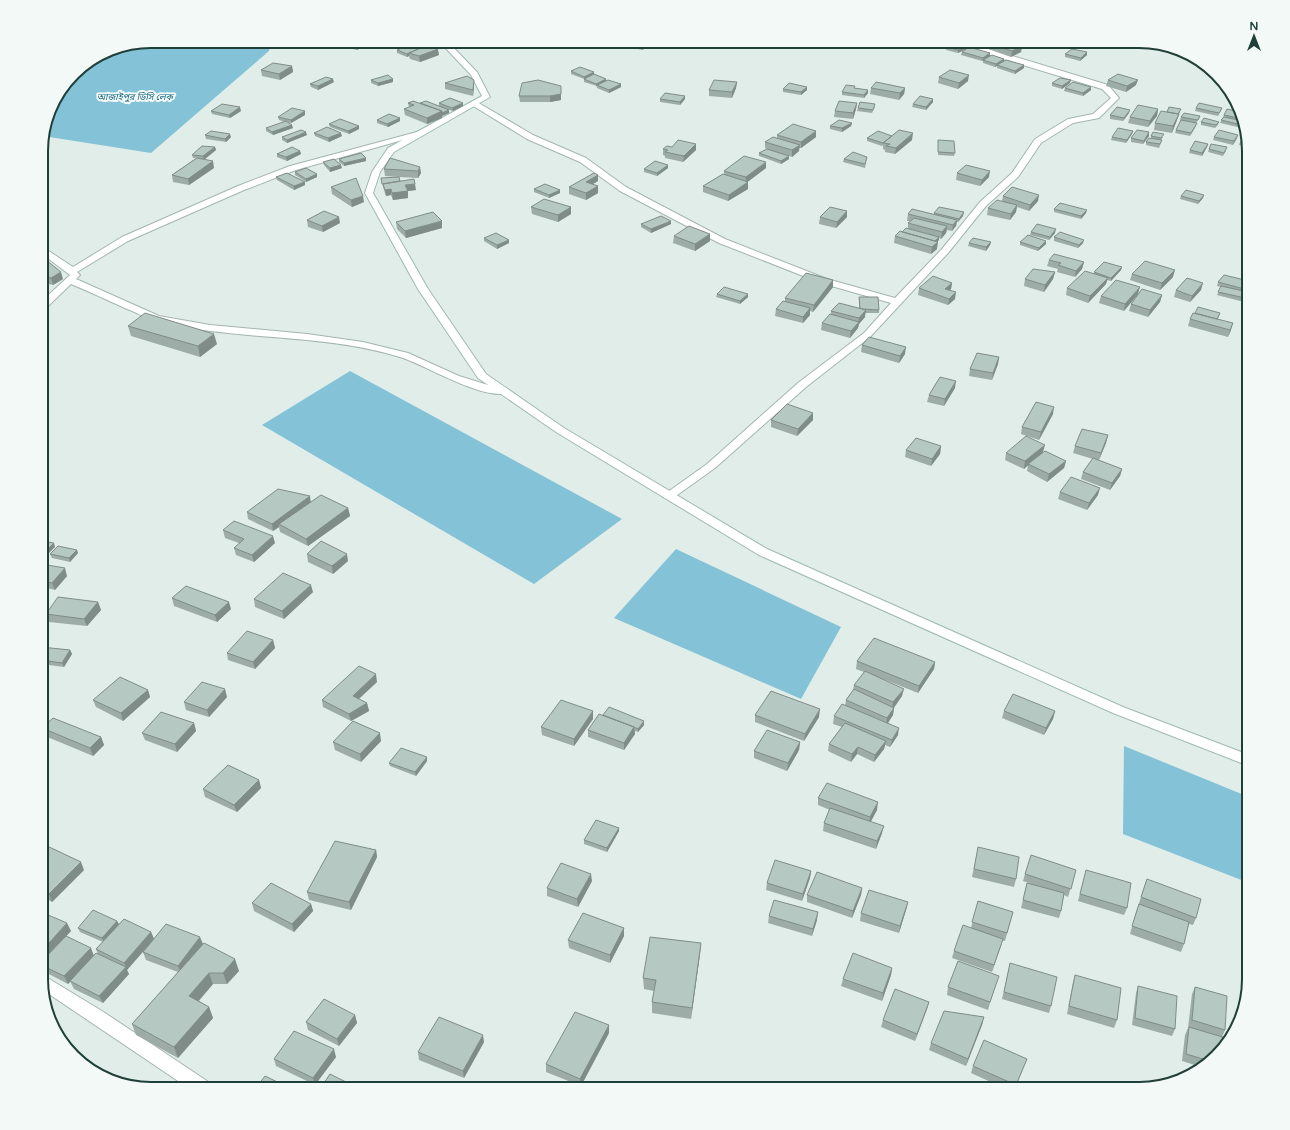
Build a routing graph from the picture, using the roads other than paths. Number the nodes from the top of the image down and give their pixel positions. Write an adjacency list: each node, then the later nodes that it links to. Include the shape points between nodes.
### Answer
1 (450, 48): 3 (street, via 474,74 486,97)
2 (976, 48): 8 (street, via 1098,84 1105,87 1115,98 1096,116 1071,121 1038,141 1016,175 983,204 945,251)
3 (474, 104): 4 (street); 8 (street, via 530,137 583,160 623,189 722,241 824,281)
4 (420, 134): 6 (street, via 293,168 241,188 125,239); 9 (street, via 391,150 376,172 369,192 423,289 482,376)
5 (48, 253): 6 (street)
6 (71, 276): 7 (street); 9 (street, via 156,318 210,328 307,336 363,345 404,355 455,378)
7 (48, 301)
8 (897, 302): 10 (street, via 867,335 802,385 711,466)
9 (504, 391): 10 (street, via 560,430)
10 (669, 496): 11 (street, via 763,552 1118,710)
11 (1242, 758)
12 (48, 986): 13 (street)
13 (194, 1082)

